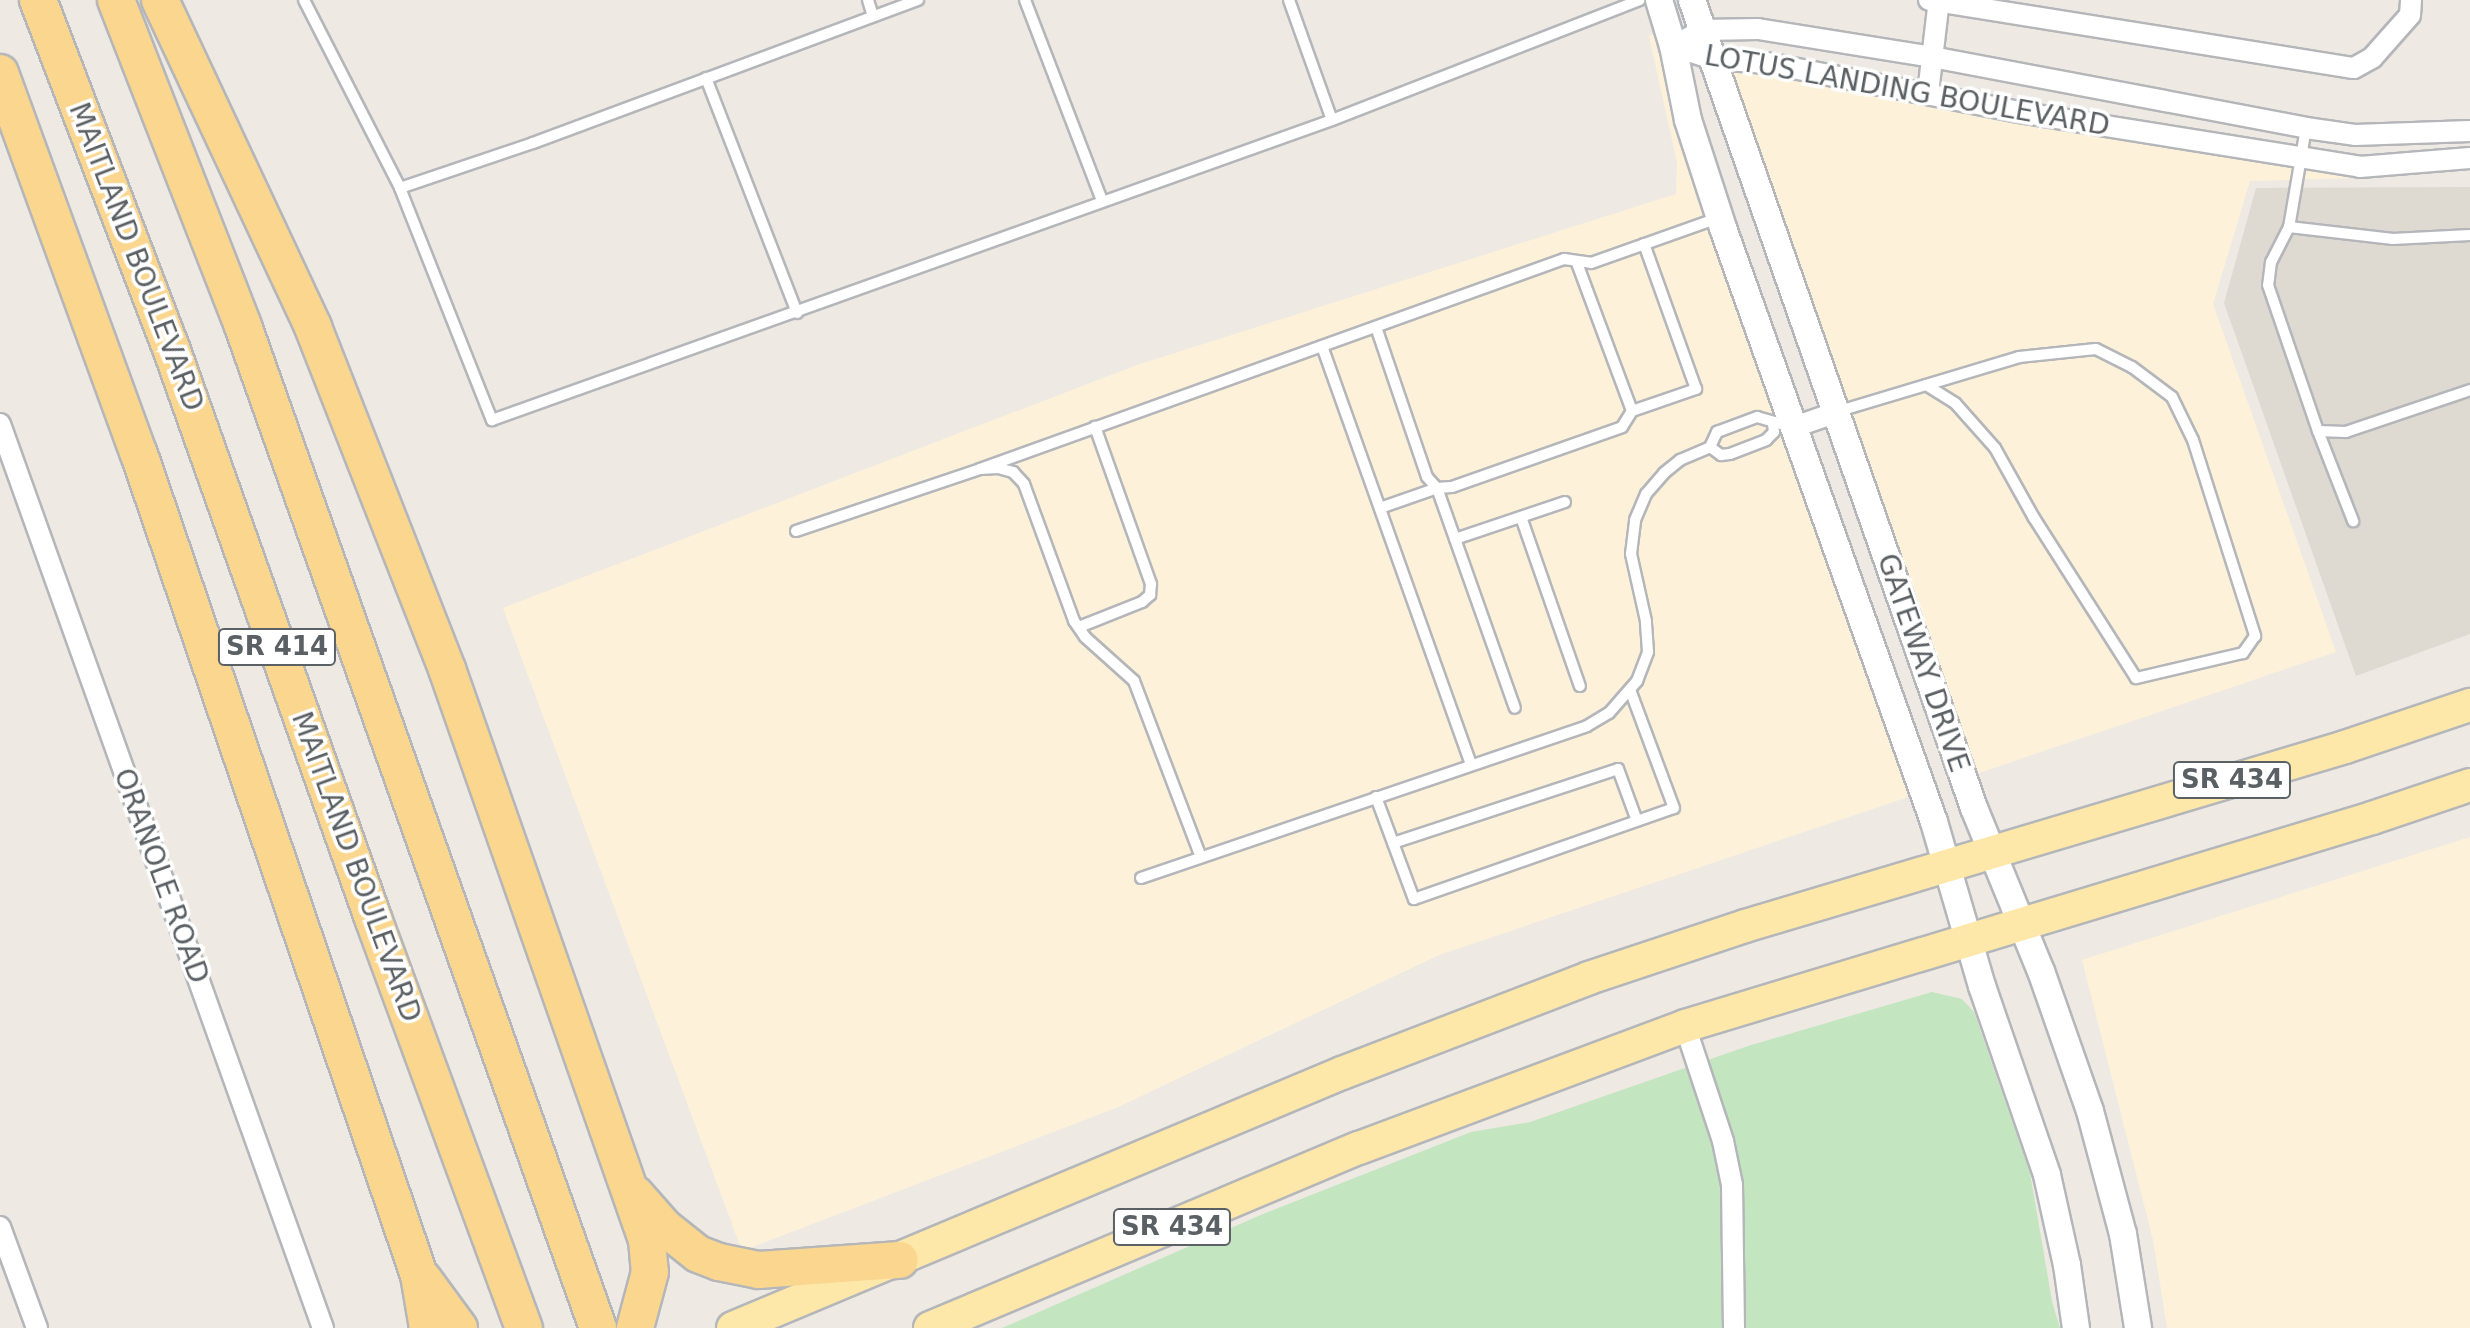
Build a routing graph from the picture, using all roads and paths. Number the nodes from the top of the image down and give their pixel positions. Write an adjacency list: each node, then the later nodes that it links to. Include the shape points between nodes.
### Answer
1 (38, 0): 76 (highway, MAITLAND BOULEVARD / SR 414, via 170,345)
2 (116, 0): 81 (highway, SR 414, via 243,326)
3 (160, 0): 72 (highway, via 319,342 447,669)
4 (304, 0): 28 (lane)
5 (868, 0): 15 (lane)
6 (918, 0): 15 (lane)
7 (1025, 0): 29 (lane)
8 (1289, 0): 23 (lane)
9 (1639, 0): 23 (lane)
10 (1659, 0): 17 (street, GATEWAY DRIVE)
11 (1692, 0): 16 (street, GATEWAY DRIVE)
12 (2411, 0): 14 (street, via 2410,15 2372,58 2354,68)
13 (1936, 1): 14 (street); 18 (street)
14 (2008, 6)
15 (873, 16): 21 (lane)
16 (1703, 30): 17 (street, LOTUS LANDING BOULEVARD); 18 (street, LOTUS LANDING BOULEVARD, via 1758,29); 19 (street, GATEWAY DRIVE)
17 (1673, 46): 19 (street, LOTUS LANDING BOULEVARD); 30 (street, GATEWAY DRIVE, via 1688,120)
18 (1932, 57): 22 (street); 24 (street, LOTUS LANDING BOULEVARD)
19 (1713, 59): 22 (street, LOTUS LANDING BOULEVARD, via 1767,63); 41 (street, GATEWAY DRIVE)
20 (0, 73): 75 (highway, via 139,454)
21 (706, 78): 28 (lane); 35 (lane)
22 (1928, 93): 27 (street, LOTUS LANDING BOULEVARD)
23 (1332, 120): 29 (lane)
24 (2306, 128): 25 (street, LOTUS LANDING BOULEVARD, via 2355,135); 27 (lane)
25 (2470, 131)
26 (2470, 158): 27 (street, LOTUS LANDING BOULEVARD, via 2360,167)
27 (2302, 159): 31 (lane)
28 (400, 188): 35 (lane, via 492,420)
29 (1102, 201): 35 (lane)
30 (1719, 217): 33 (lane); 43 (street, GATEWAY DRIVE)
31 (2289, 227): 32 (lane, via 2393,239); 45 (lane, via 2271,262 2268,285)
32 (2470, 235)
33 (1644, 244): 34 (lane); 40 (lane, via 1696,389)
34 (1577, 263): 36 (lane, via 1564,259); 40 (lane)
35 (797, 313)
36 (1376, 327): 37 (lane); 48 (lane, via 1427,477)
37 (1322, 346): 44 (lane); 50 (lane)
38 (1926, 385): 38 (lane, via 2019,357 2096,349 2132,367 2172,397 2193,440 2255,636 2243,653 2136,678 1995,448 1955,403); 41 (lane)
39 (2470, 390): 45 (lane, via 2346,432)
40 (1632, 411): 48 (lane, via 1622,427)
41 (1835, 413): 43 (street); 65 (street, GATEWAY DRIVE)
42 (0, 424): 78 (street, ORANOLE ROAD)
43 (1784, 426): 46 (lane, via 1772,437 1721,455); 46 (lane, via 1757,417 1717,432); 67 (street, GATEWAY DRIVE)
44 (1095, 427): 47 (lane); 55 (lane, via 1151,584 1150,595 1142,602)
45 (2318, 431): 52 (lane)
46 (1710, 447): 57 (lane, via 1664,473 1646,494 1635,520 1631,554 1648,652)
47 (980, 469): 53 (lane); 55 (lane, via 1013,472 1024,484)
48 (1437, 488): 50 (lane); 54 (lane)
49 (1565, 502): 51 (lane)
50 (1380, 508): 60 (lane)
51 (1521, 517): 54 (lane); 56 (lane)
52 (2353, 521)
53 (796, 531)
54 (1455, 539): 59 (lane)
55 (1079, 627): 66 (lane, via 1134,681)
56 (1580, 686)
57 (1630, 690): 60 (lane, via 1609,713 1587,726); 63 (lane, via 1674,808)
58 (2470, 705): 65 (main road, SR 434)
59 (1515, 708)
60 (1471, 764): 62 (lane)
61 (2470, 785): 69 (main road, SR 434)
62 (1376, 797): 64 (lane); 66 (lane)
63 (1637, 821): 64 (lane, via 1618,769); 64 (lane, via 1414,899)
64 (1393, 843)
65 (1992, 851): 67 (main road, SR 434); 69 (street, GATEWAY DRIVE)
66 (1201, 857): 68 (lane)
67 (1946, 865): 70 (street, GATEWAY DRIVE); 74 (main road, SR 434, via 1589,978 1342,1073)
68 (1141, 878)
69 (2021, 922): 70 (main road, SR 434); 87 (street, GATEWAY DRIVE, via 2107,1169)
70 (1968, 938): 71 (main road, SR 434); 86 (street, GATEWAY DRIVE, via 2047,1175)
71 (1685, 1026): 84 (main road, SR 434, via 1373,1142); 85 (street, via 1732,1185)
72 (626, 1183): 74 (highway, via 664,1227 698,1254 719,1262 759,1270); 82 (highway, via 647,1240 650,1272)
73 (0, 1227): 77 (street)
74 (900, 1260): 83 (main road, SR 434)
75 (419, 1275): 79 (highway); 80 (highway)
76 (518, 1312)
77 (37, 1328)
78 (323, 1328)
79 (428, 1328)
80 (459, 1328)
81 (598, 1328)
82 (635, 1328)
83 (733, 1328)
84 (930, 1328)
85 (1734, 1328)
86 (2076, 1328)
87 (2138, 1328)

